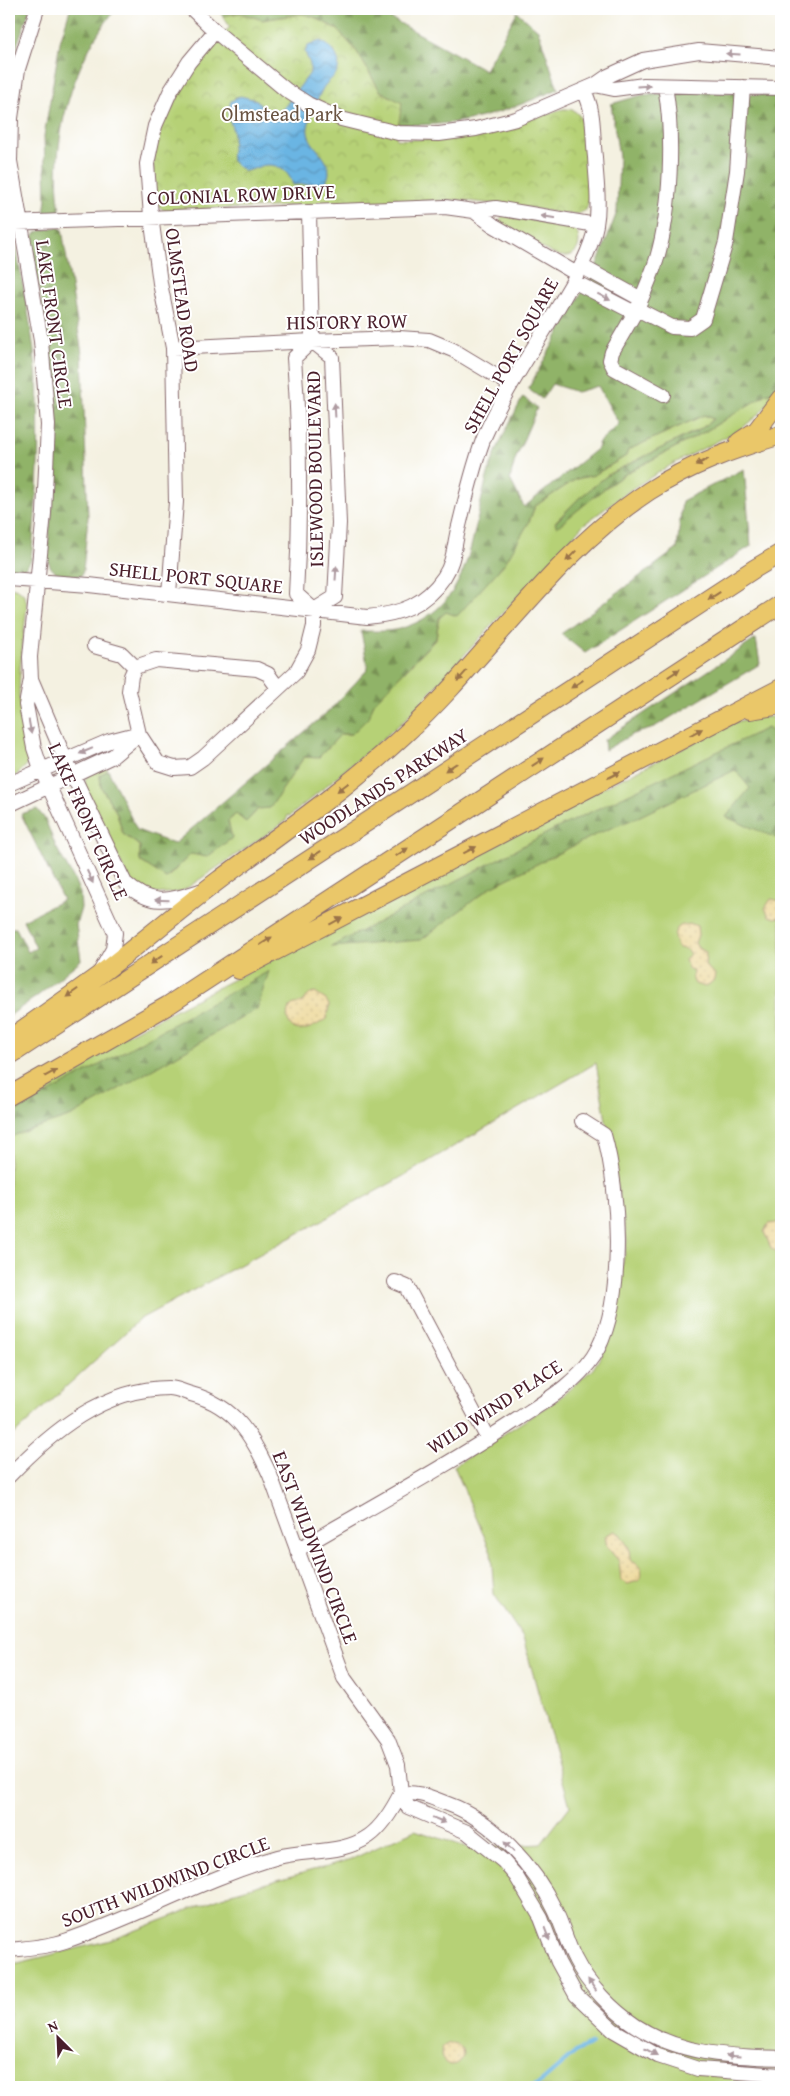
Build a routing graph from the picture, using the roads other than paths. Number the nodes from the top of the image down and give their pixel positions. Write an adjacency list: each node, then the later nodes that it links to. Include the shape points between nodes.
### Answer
1 (37, 9): 12 (street, LAKE FRONT CIRCLE, via 18,69 11,118)
2 (192, 9): 3 (street)
3 (216, 31): 6 (street, via 286,90 327,114 398,134 439,134 476,129 516,119); 11 (street, OLMSTEAD ROAD, via 189,62 170,92 155,126 147,164)
4 (781, 58): 6 (street, one-way to 6, via 699,51 643,60)
5 (665, 86): 6 (street, one-way to 5); 7 (street); 15 (street, via 670,159 666,204 657,258)
6 (590, 87): 13 (street, SHELL PORT SQUARE, via 598,207)
7 (743, 87): 8 (street); 15 (street, COLONIAL ROW DRIVE, via 737,171 726,242 703,319 690,328 672,327)
8 (781, 88)
9 (474, 211): 10 (street, COLONIAL ROW DRIVE, via 445,207); 13 (street, COLONIAL ROW DRIVE, one-way to 9, via 496,208); 14 (street, COLONIAL ROW DRIVE)
10 (309, 212): 11 (street, COLONIAL ROW DRIVE); 16 (street, ISLEWOOD BOULEVARD)
11 (151, 216): 12 (street, COLONIAL ROW DRIVE); 17 (street, OLMSTEAD ROAD)
12 (14, 223): 25 (street, LAKE FRONT CIRCLE, via 41,341 48,424 46,495)
13 (596, 225): 14 (street, SHELL PORT SQUARE)
14 (577, 274): 15 (street, COLONIAL ROW DRIVE); 18 (street, SHELL PORT SQUARE)
15 (638, 307): 19 (street, via 610,360 614,368)
16 (312, 341): 17 (street, HISTORY ROW); 18 (street, HISTORY ROW, via 429,340 453,350); 28 (street, ISLEWOOD BOULEVARD, via 294,358 300,435 296,594); 28 (street, ISLEWOOD BOULEVARD, one-way to 16, via 334,597 339,523 332,357)
17 (173, 348): 26 (street, OLMSTEAD ROAD, via 176,502)
18 (511, 385): 28 (street, SHELL PORT SQUARE, via 485,435 454,555 445,576 413,607 390,615 367,617)
19 (663, 395)
20 (781, 398): 22 (main road, via 757,430)
21 (781, 435): 22 (main road)
22 (727, 451): 43 (main road, one-way to 43, via 651,490 588,538 442,698 403,736 355,778)
23 (781, 553): 47 (main road, WOODLANDS PARKWAY, one-way to 47)
24 (9, 579): 25 (street, SHELL PORT SQUARE)
25 (37, 582): 26 (street, SHELL PORT SQUARE); 31 (street, LAKE FRONT CIRCLE)
26 (169, 594): 28 (street, SHELL PORT SQUARE)
27 (781, 604): 45 (main road, one-way to 27)
28 (314, 610): 32 (street, via 308,650 296,672)
29 (94, 646): 30 (street, via 122,654)
30 (135, 667): 32 (street, via 156,660 257,670 268,674); 36 (street, via 129,691)
31 (31, 679): 37 (street, LAKE FRONT CIRCLE); 38 (street, LAKE FRONT CIRCLE, one-way to 38, via 26,706)
32 (278, 688): 36 (street, via 203,758 190,766 174,768 158,763)
33 (781, 688): 35 (main road)
34 (781, 705): 35 (main road, via 759,707)
35 (718, 720): 45 (main road, one-way to 35)
36 (139, 734): 37 (street, one-way to 37, via 109,741); 39 (street, via 112,756)
37 (65, 759): 38 (street); 39 (street, LAKE FRONT CIRCLE)
38 (41, 769): 40 (street); 41 (street, LAKE FRONT CIRCLE)
39 (72, 775): 41 (street); 43 (street, LAKE FRONT CIRCLE, one-way to 39, via 158,901 134,891 118,871)
40 (9, 784)
41 (48, 786): 42 (street); 44 (street, LAKE FRONT CIRCLE, one-way to 44, via 115,933 113,949)
42 (9, 805)
43 (209, 888): 44 (main road)
44 (98, 975): 46 (main road, one-way to 46)
45 (167, 1006): 48 (main road, one-way to 45)
46 (9, 1039)
47 (9, 1056)
48 (9, 1096)
49 (582, 1121): 51 (street, WILD WIND PLACE, via 604,1135 611,1158 618,1259 604,1337 593,1357 566,1386)
50 (395, 1282): 51 (street, via 407,1287)
51 (488, 1439): 53 (street, WILD WIND PLACE)
52 (9, 1476): 53 (street, EAST WILDWIND CIRCLE, via 75,1418 102,1403 127,1393 170,1388 222,1407 241,1424 270,1475)
53 (297, 1550): 54 (street, EAST WILDWIND CIRCLE, via 344,1678 388,1739 398,1765)
54 (401, 1793): 55 (street, SOUTH WILDWIND CIRCLE, via 379,1826 369,1836 350,1846 272,1859 222,1876 64,1942); 56 (street, one-way to 54, via 702,2053 652,2036 634,2025 598,1992 576,1961 555,1910 534,1875 490,1827 454,1806 416,1792); 58 (street, one-way to 58, via 408,1807 467,1832 516,1876 541,1918 558,1962 576,1995 613,2030 658,2056 698,2069)
55 (9, 1950)
56 (753, 2057): 57 (street); 58 (street)
57 (781, 2058)
58 (750, 2074): 59 (street)
59 (781, 2075)

